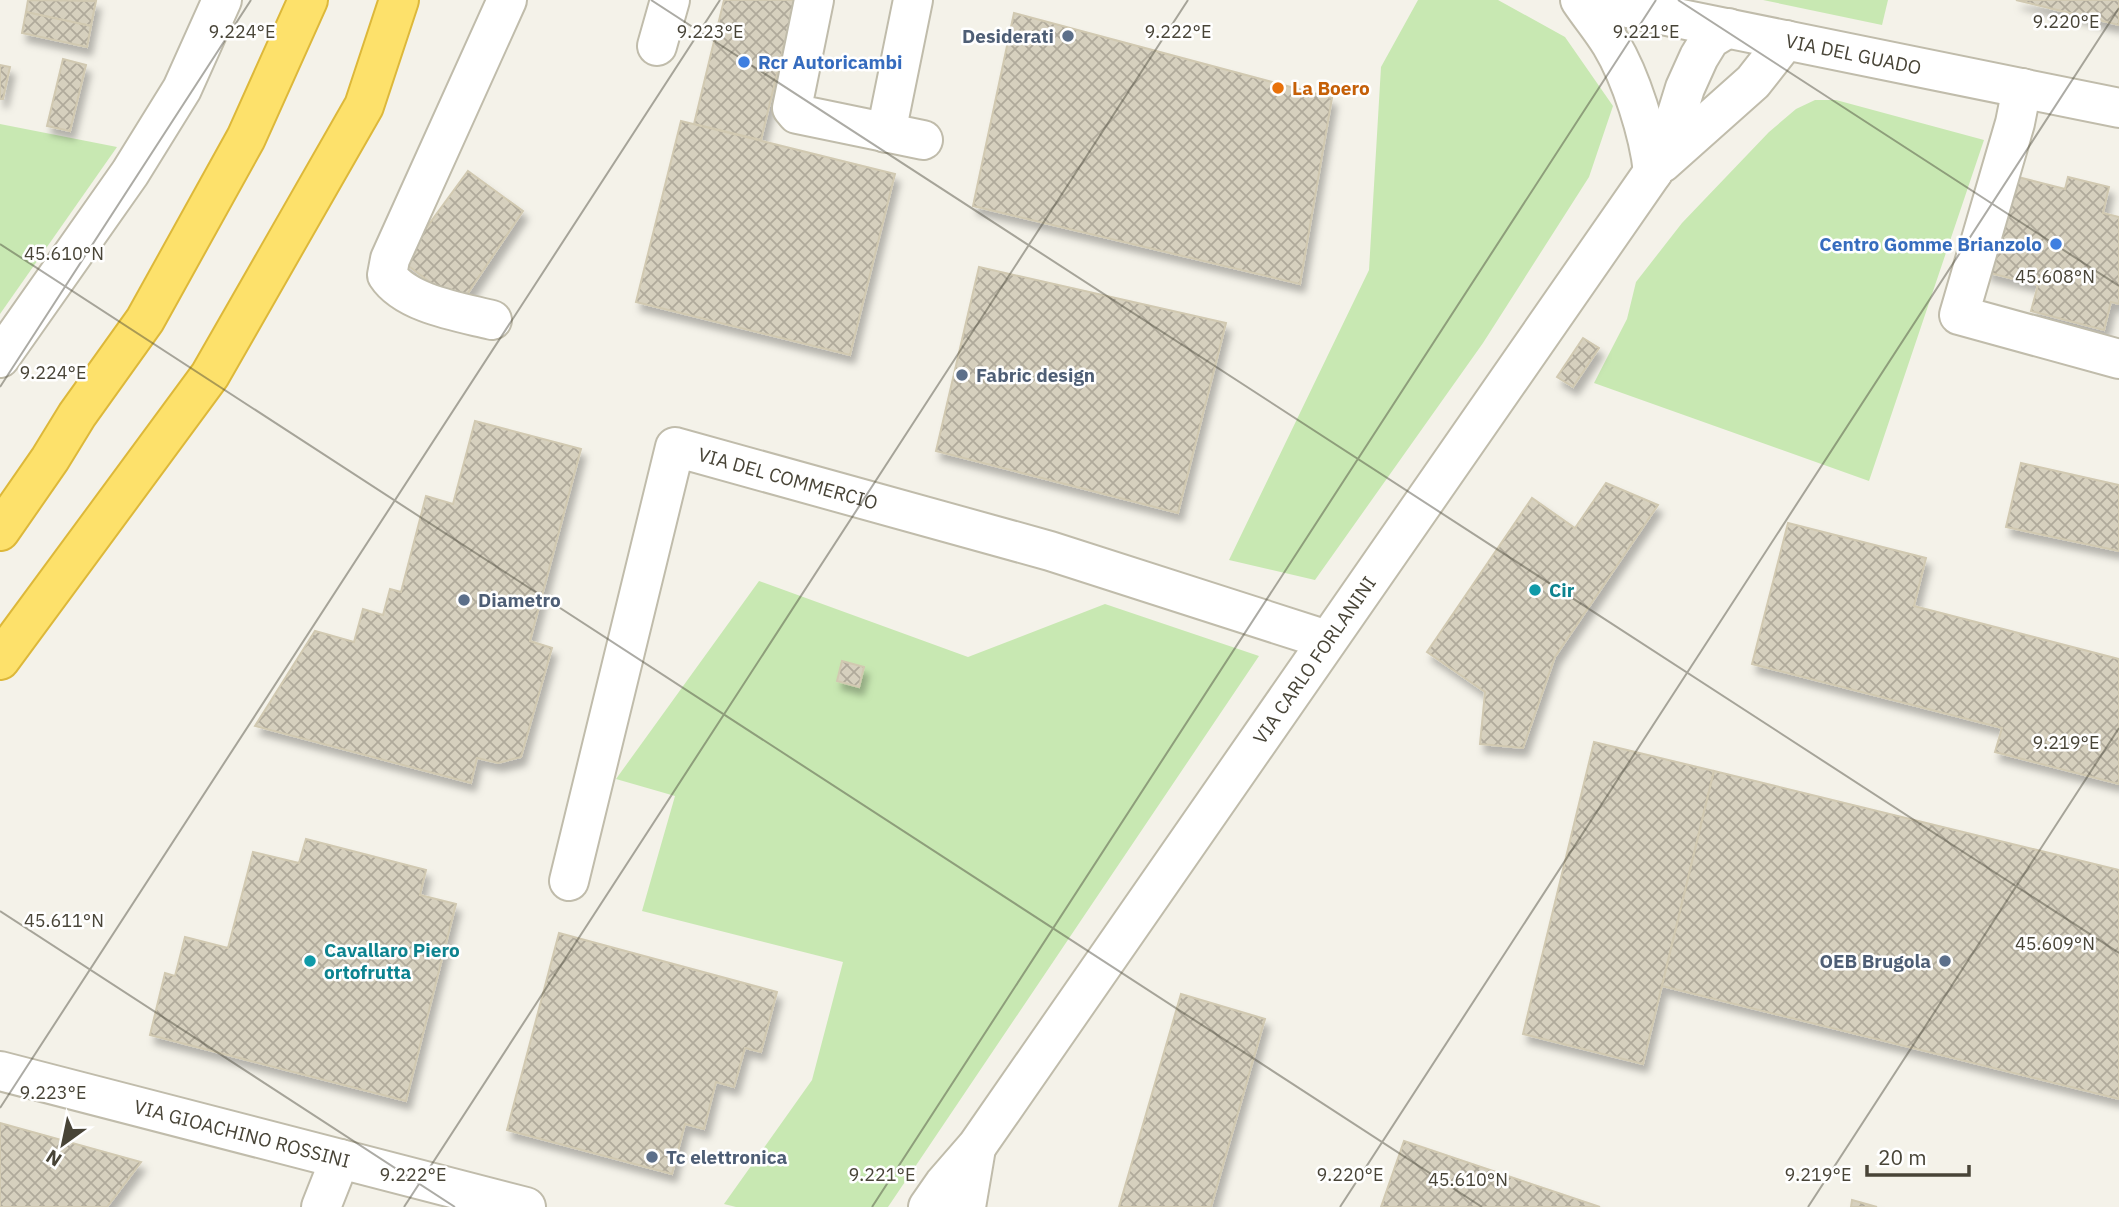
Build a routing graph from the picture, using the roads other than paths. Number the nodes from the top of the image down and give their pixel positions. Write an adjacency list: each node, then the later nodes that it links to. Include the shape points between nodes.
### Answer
1 (222, 0): 19 (street, via 182,89 130,173)
2 (308, 0): 21 (highway, via 246,138 145,320)
3 (400, 0): 23 (highway, via 364,106 210,375)
4 (507, 0): 18 (street, via 390,259 387,275 394,286 425,302)
5 (670, 0): 12 (street)
6 (814, 0): 15 (street, via 792,108 797,114)
7 (913, 0): 15 (street)
8 (1580, 0): 17 (street, via 1612,46 1633,94)
9 (1588, 0): 10 (street, VIA DEL GUADO)
10 (1728, 28): 11 (street, VIA DEL GUADO); 17 (street, VIA CARLO FORLANINI, via 1710,39 1699,57)
11 (1786, 40): 13 (street, VIA DEL GUADO); 17 (street, VIA CARLO FORLANINI, via 1753,82)
12 (657, 46)
13 (2022, 88): 14 (street, VIA DEL GUADO); 20 (street, via 1959,314)
14 (2119, 108)
15 (887, 133): 16 (street)
16 (923, 140)
17 (1653, 172): 22 (street, VIA CARLO FORLANINI)
18 (492, 320)
19 (0, 358)
20 (2119, 359)
21 (0, 531)
22 (1327, 640): 24 (street, VIA DEL COMMERCIO, via 1050,551 675,447); 26 (street, VIA CARLO FORLANINI)
23 (0, 660)
24 (569, 881)
25 (0, 1071): 27 (street, VIA GIOACHINO ROSSINI)
26 (977, 1146): 30 (street, VIA CARLO FORLANINI); 31 (street, VIA CARLO FORLANINI)
27 (340, 1159): 28 (street); 29 (street, VIA GIOACHINO ROSSINI)
28 (321, 1207)
29 (526, 1207)
30 (928, 1207)
31 (966, 1207)

